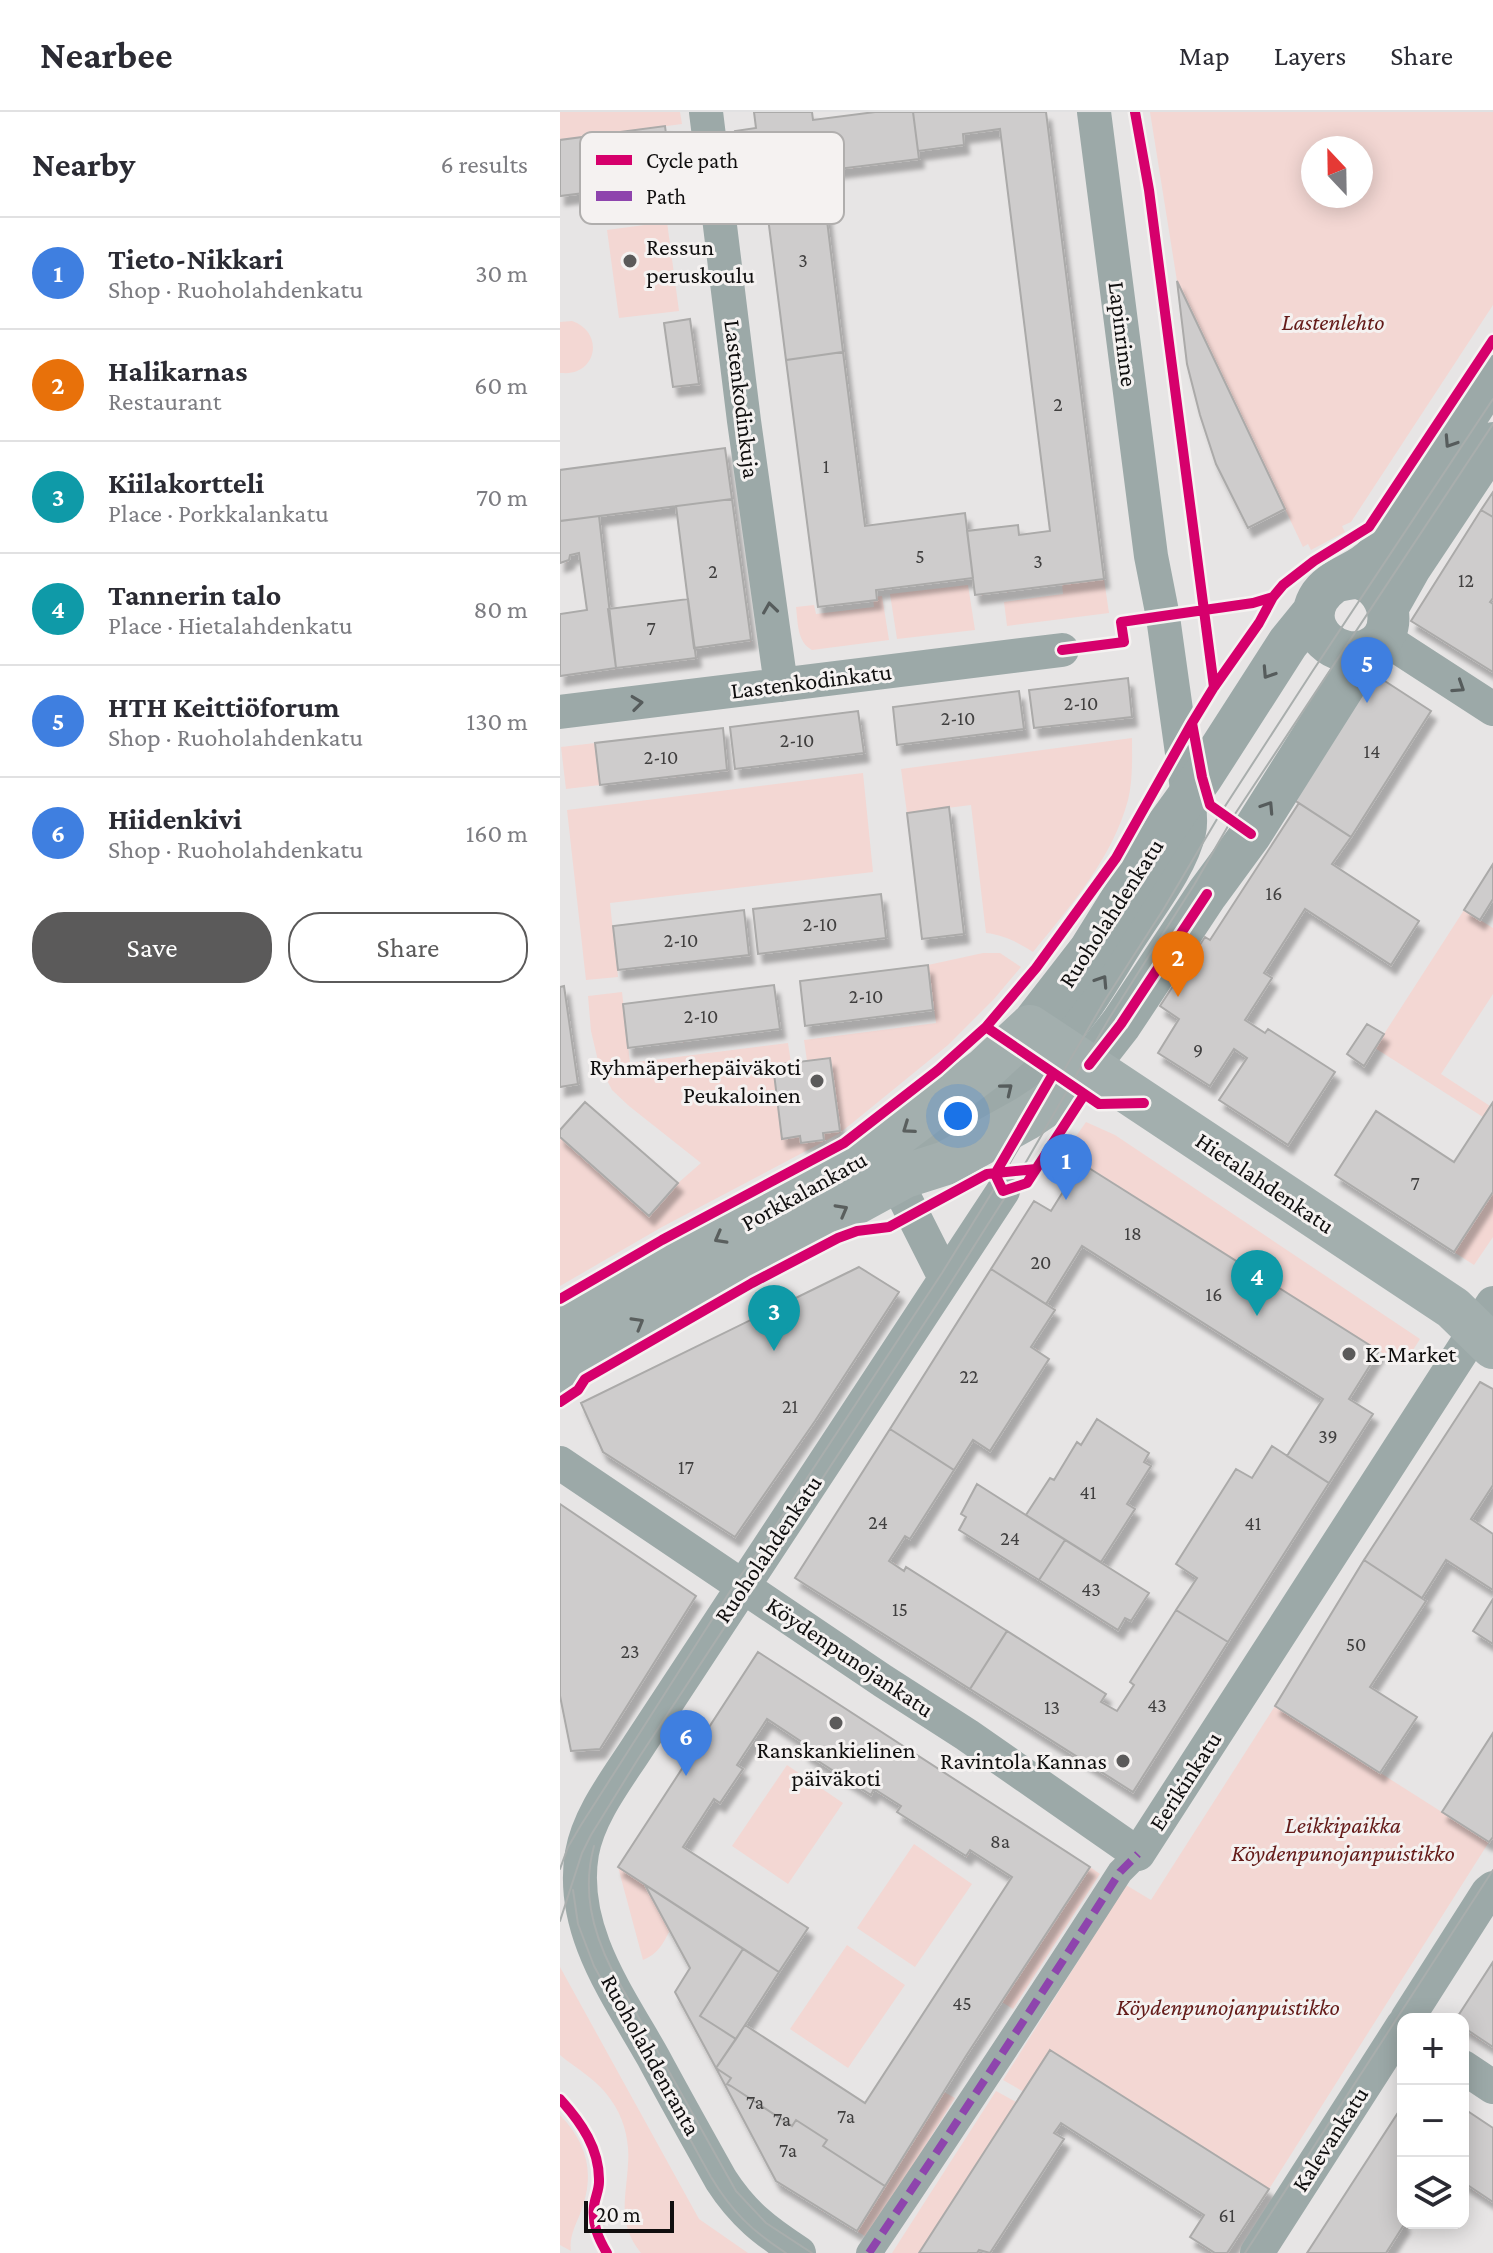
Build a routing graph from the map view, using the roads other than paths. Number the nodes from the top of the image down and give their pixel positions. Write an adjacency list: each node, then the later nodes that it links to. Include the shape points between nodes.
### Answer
1 (706, 112): 3 (street, Lastenkodinkuja, one-way to 1)
2 (1094, 112): 13 (street, Lapinrinne, via 1163,617)
3 (708, 132)
4 (720, 224): 10 (street, Lastenkodinkuja, one-way to 4)
5 (1493, 376): 7 (street, Ruoholahdenkatu, one-way to 7, via 1373,559)
6 (1493, 443): 8 (street, Ruoholahdenkatu, via 1410,568)
7 (1326, 596): 8 (street, via 1355,578 1371,584 1381,592); 8 (street, via 1317,631 1329,646 1346,653); 13 (street, Ruoholahdenkatu, one-way to 13, via 1288,643)
8 (1379, 631): 11 (street, one-way to 11); 14 (street, Ruoholahdenkatu, one-way to 8, via 1113,1035 1251,834)
9 (1062, 650): 10 (street, Lastenkodinkatu)
10 (781, 685): 12 (street, Lastenkodinkatu, one-way to 10)
11 (1493, 709)
12 (560, 712)
13 (1178, 810): 14 (street, Ruoholahdenkatu, via 1089,951)
14 (1058, 1046): 15 (main road, Ruoholahdenkatu, via 1071,1086 1027,1118 946,1163); 18 (main road, Hietalahdenkatu); 19 (main road, Porkkalankatu, one-way to 19, via 985,1069 881,1147 703,1247)
15 (900, 1178): 17 (street); 19 (main road, Porkkalankatu, one-way to 15, via 665,1307)
16 (1003, 1191): 17 (street, Ruoholahdenkatu)
17 (945, 1278): 21 (street, Ruoholahdenkatu)
18 (1487, 1327): 23 (street, Eerikinkatu, via 1315,1577)
19 (564, 1348)
20 (560, 1463): 21 (street, Köydenpunojankatu)
21 (742, 1586): 22 (street, Ruoholahdenkatu); 23 (street, Köydenpunojankatu)
22 (593, 1822): 32 (street, Ruoholahdenranta, via 582,1853 582,1906 605,1973 736,2203)
23 (1138, 1854): 33 (street, Eerikinkatu, via 1120,1872)
24 (1493, 1888): 26 (street)
25 (1493, 1923): 27 (street)
26 (1411, 2013)
27 (1437, 2013)
28 (1397, 2034): 34 (street, Kalevankatu)
29 (1469, 2071): 31 (street)
30 (1397, 2076): 35 (street, Kalevankatu)
31 (1493, 2087)
32 (799, 2253)
33 (869, 2253)
34 (1257, 2253)
35 (1283, 2253)

